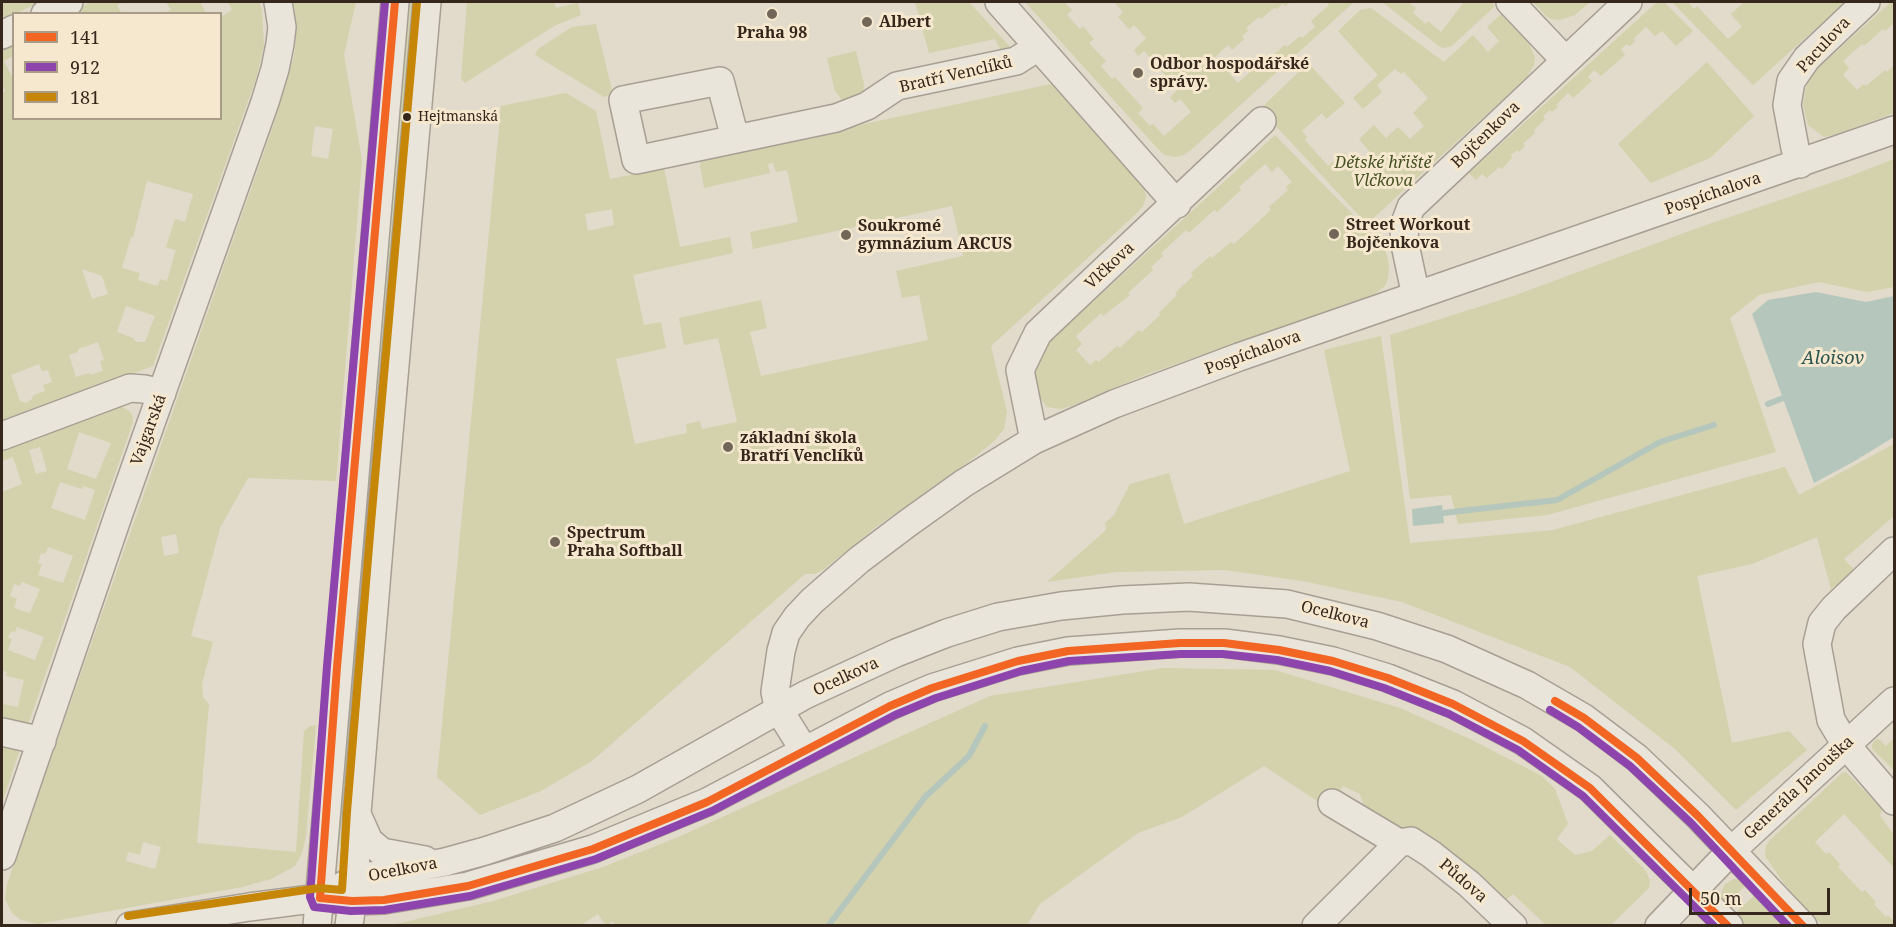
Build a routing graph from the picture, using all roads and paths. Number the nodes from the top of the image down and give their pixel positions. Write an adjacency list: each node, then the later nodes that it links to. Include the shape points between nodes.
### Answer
1 (69, 2): 9 (street)
2 (278, 2): 18 (street, Vajgarská, via 282,27 275,69)
3 (395, 2): 21 (street)
4 (427, 2): 22 (street)
5 (999, 2): 10 (street)
6 (1510, 2): 11 (street)
7 (1628, 2): 11 (street, Bojčenkova)
8 (1866, 2): 15 (street, Paculova, via 1807,58 1791,81 1787,105)
9 (49, 12)
10 (1038, 47): 14 (street, Bratří Venclíků, via 1016,61 897,86 867,106 836,118); 16 (street)
11 (1565, 60): 17 (street, Bojčenkova, via 1411,207 1404,240)
12 (1262, 121): 16 (street, Vlčkova)
13 (1894, 130): 15 (street, Pospíchalova)
14 (735, 138)
15 (1800, 164): 17 (street, Pospíchalova)
16 (1177, 204): 20 (street, Vlčkova, via 1038,333 1020,370)
17 (1416, 296): 20 (street, Pospíchalova, via 1114,404)
18 (162, 393): 19 (street, via 130,388); 27 (street, Vajgarská)
19 (2, 436)
20 (1034, 440): 25 (street, Pospíchalova, via 908,523 812,600 786,633 775,692)
21 (341, 519): 22 (street); 38 (street)
22 (381, 524): 32 (street)
23 (1894, 551): 28 (street, via 1834,608 1818,635 1831,720)
24 (1894, 701): 28 (street, Generála Janouška)
25 (779, 710): 29 (street, Pospíchalova); 34 (street, Ocelkova, via 896,653 998,617 1122,600 1206,598 1287,604 1387,629 1527,685 1584,718 1636,758); 36 (street, Ocelkova, via 638,789 555,828)
26 (2, 732): 27 (street)
27 (42, 741): 35 (street, Vajgarská)
28 (1846, 746): 30 (street); 34 (street, Generála Janouška)
29 (804, 750): 37 (street, Ocelkova, via 932,688 1028,659 1068,651 1180,643 1279,650 1388,678 1453,704 1522,741 1590,788); 39 (street, Ocelkova, via 707,802 593,849 468,886)
30 (1894, 799)
31 (1332, 802): 33 (street, Půdova)
32 (357, 813): 36 (street, via 369,842 382,852); 39 (street)
33 (1405, 842): 42 (street); 43 (street, Půdova, via 1431,854 1470,884)
34 (1731, 851): 37 (street, Generála Janouška); 46 (street, Ocelkova)
35 (2, 856)
36 (445, 862): 39 (street, Ocelkova)
37 (1687, 897): 44 (street, Generála Janouška); 45 (street, Ocelkova)
38 (320, 898): 39 (street, Ocelkova); 40 (street, Ocelkova); 41 (street)
39 (352, 902)
40 (130, 926)
41 (317, 926)
42 (1316, 926)
43 (1513, 926)
44 (1659, 926)
45 (1729, 926)
46 (1803, 926)

